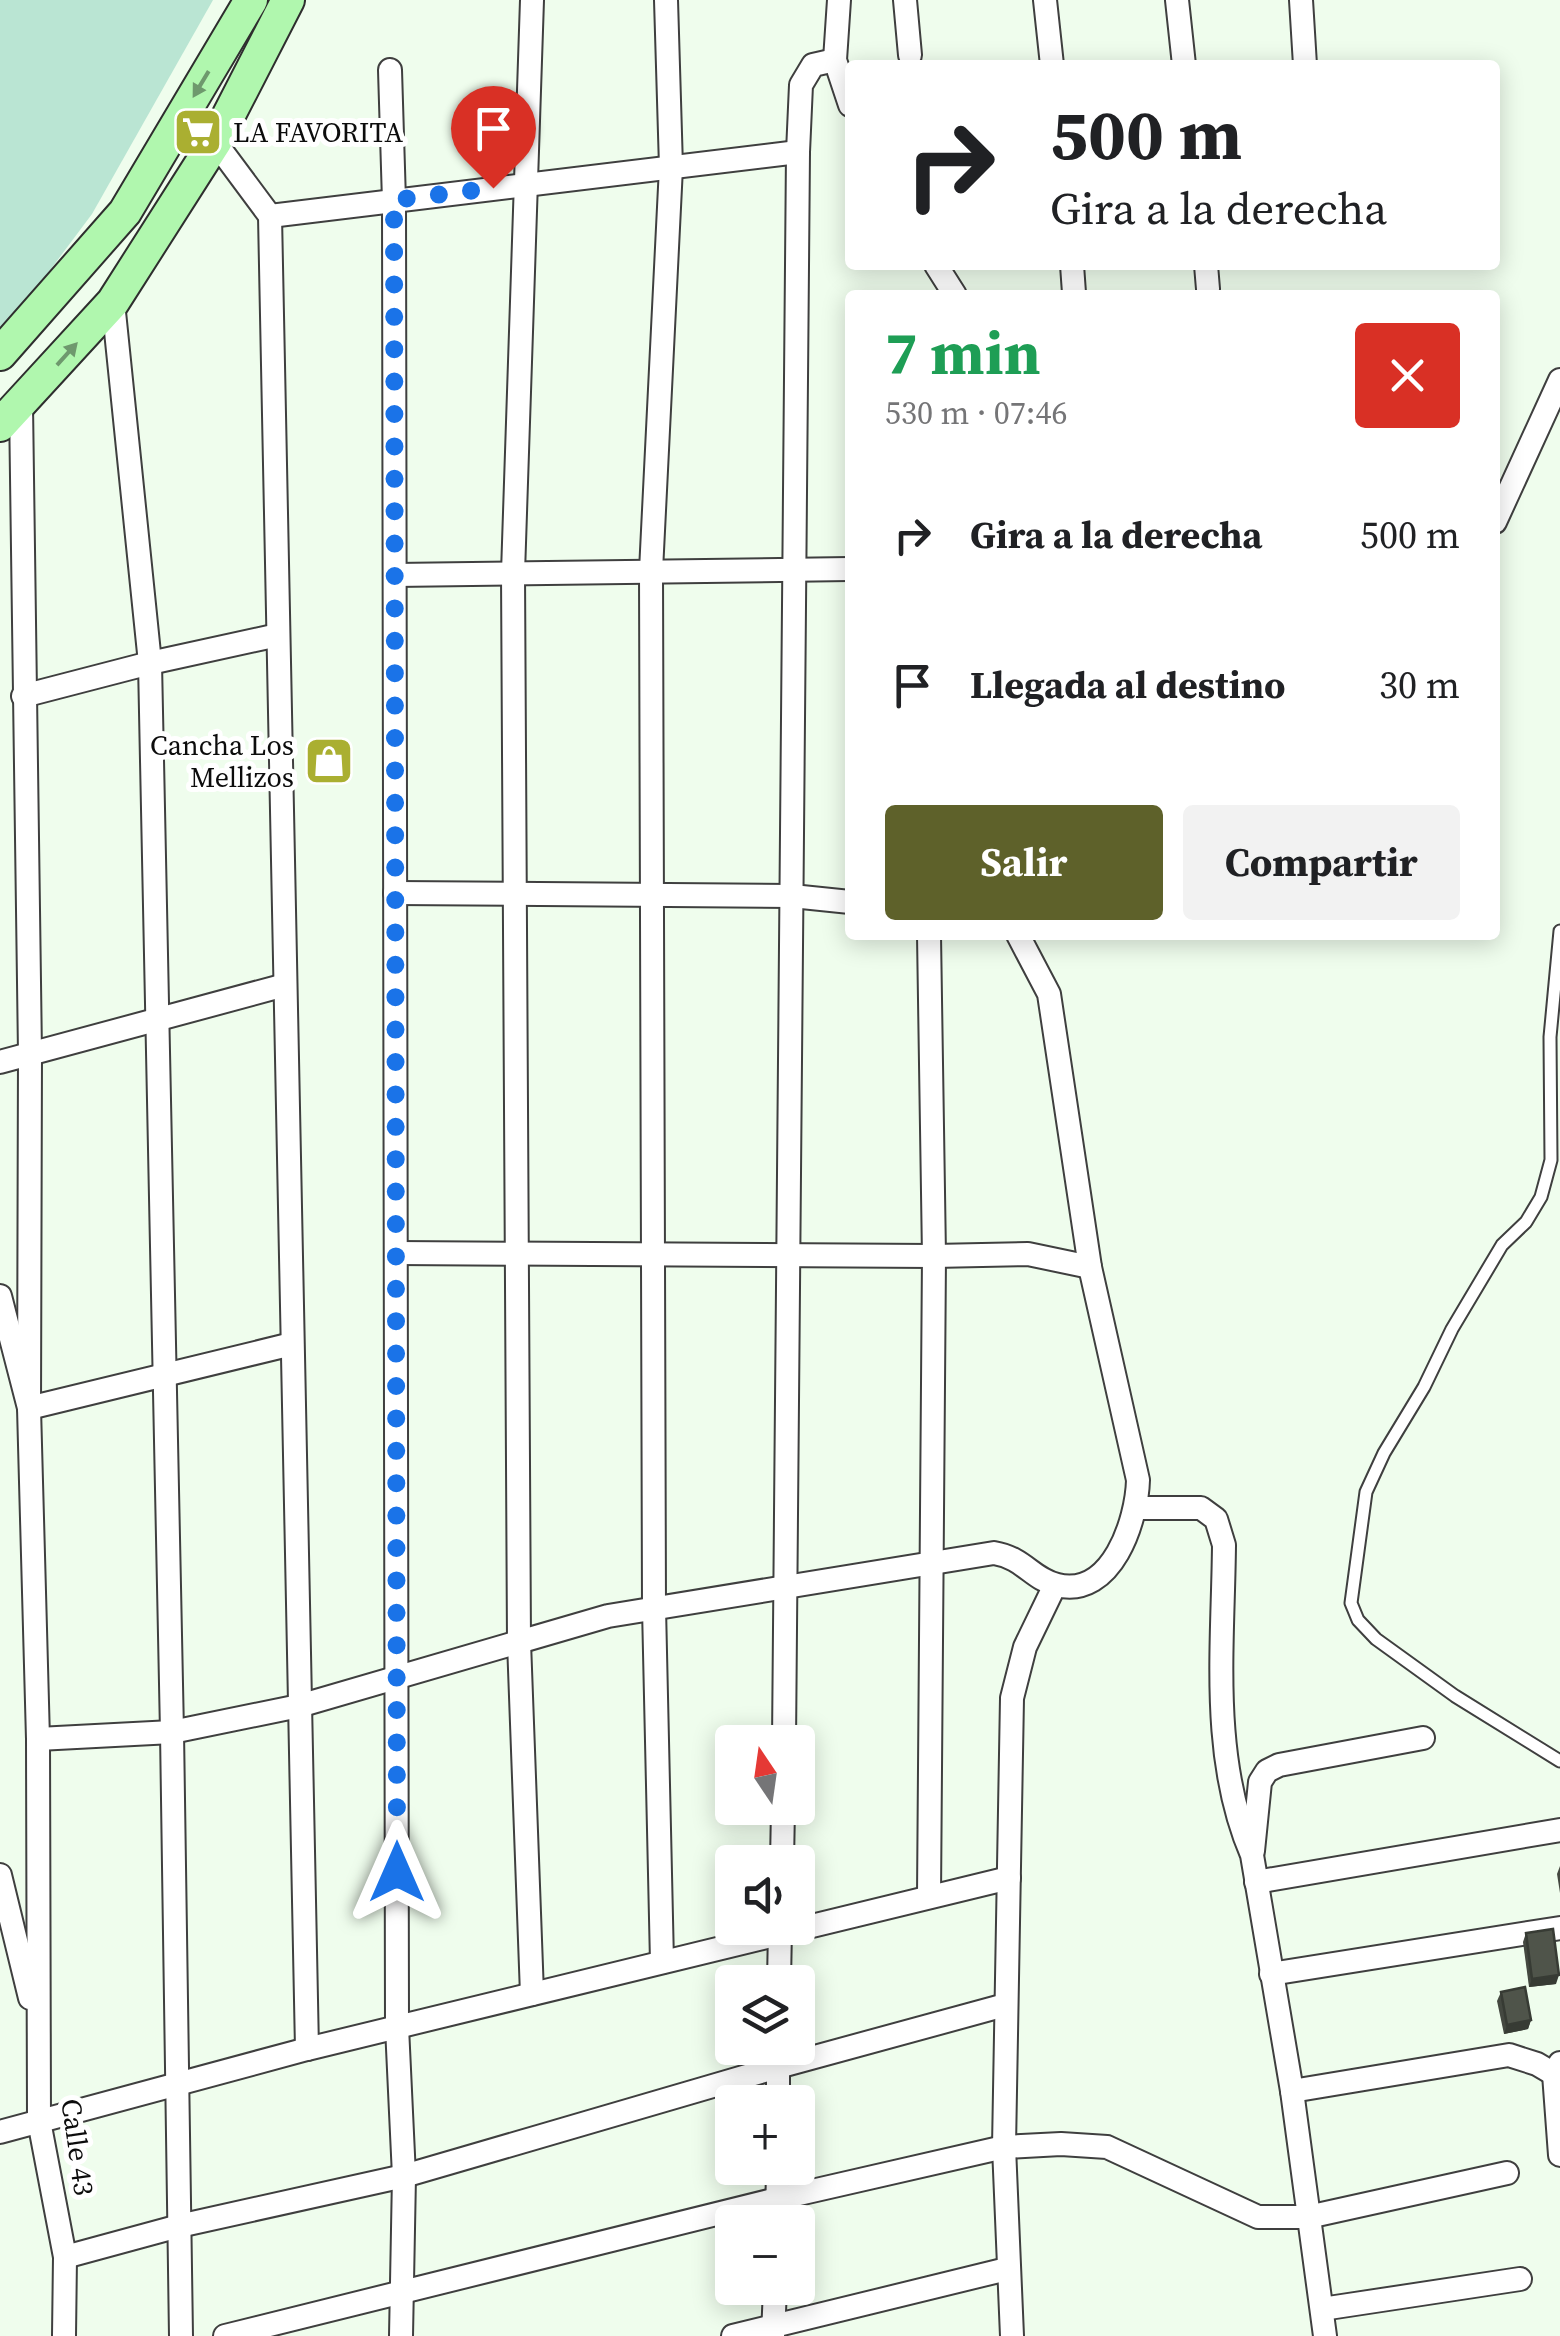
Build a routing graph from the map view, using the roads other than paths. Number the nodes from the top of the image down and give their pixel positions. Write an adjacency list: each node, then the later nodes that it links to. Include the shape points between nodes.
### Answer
1 (252, 0): 26 (street, one-way to 26, via 125,212)
2 (288, 0): 17 (street)
3 (532, 0): 20 (street)
4 (666, 0): 19 (street)
5 (839, 0): 11 (street)
6 (905, 0): 10 (street)
7 (1045, 0): 12 (street)
8 (1177, 0): 13 (street)
9 (1301, 0): 14 (street)
10 (910, 56)
11 (835, 60): 16 (street); 18 (street, via 813,65 801,84)
12 (1051, 60)
13 (1183, 60)
14 (1305, 60)
15 (390, 70): 21 (street)
16 (845, 90)
17 (216, 142): 22 (street); 25 (street)
18 (798, 152): 19 (street); 30 (street)
19 (671, 167): 20 (street); 32 (street)
20 (526, 184): 21 (street); 33 (street)
21 (394, 200): 22 (street); 34 (street)
22 (270, 216): 35 (street)
23 (1206, 270): 24 (street)
24 (1208, 289)
25 (113, 302): 28 (street, one-way to 25); 36 (street)
26 (0, 354)
27 (1560, 380): 29 (street)
28 (10, 415): 37 (street, Calle 43)
29 (1500, 511)
30 (794, 569): 31 (street); 32 (street); 41 (street)
31 (845, 569)
32 (651, 571): 33 (street); 40 (street)
33 (514, 573): 34 (street); 39 (street)
34 (395, 575): 38 (street)
35 (278, 635): 36 (street); 46 (street)
36 (150, 663): 37 (street); 47 (street)
37 (23, 696): 48 (street, Calle 43)
38 (395, 894): 39 (street); 50 (street)
39 (515, 894): 40 (street); 51 (street)
40 (652, 895): 41 (street); 52 (street)
41 (792, 896): 42 (street); 53 (street)
42 (845, 901)
43 (1560, 930): 72 (lane, via 1550,1037 1551,1160 1540,1197 1502,1244 1384,1453 1366,1492 1351,1603 1376,1638)
44 (929, 940): 54 (street)
45 (1021, 940): 55 (street, via 1048,994)
46 (285, 985): 47 (street); 57 (street)
47 (158, 1020): 48 (street); 58 (street)
48 (30, 1054): 49 (street); 59 (street, Calle 43)
49 (0, 1062)
50 (396, 1252): 51 (street); 66 (street)
51 (517, 1254): 52 (street); 65 (street)
52 (653, 1254): 53 (street); 64 (street)
53 (789, 1255): 54 (street); 63 (street)
54 (934, 1256): 55 (street, via 1028,1254); 61 (street)
55 (1090, 1267): 60 (street, via 1138,1480)
56 (0, 1296): 59 (street)
57 (292, 1344): 58 (street); 67 (street)
58 (164, 1375): 59 (street); 69 (street)
59 (29, 1408): 71 (street, Calle 43)
60 (1137, 1508): 62 (street, via 1122,1548 1098,1576 1077,1586); 74 (street, via 1202,1508 1216,1520 1224,1545 1222,1720 1230,1790)
61 (931, 1564): 62 (street, via 1014,1556); 63 (street); 78 (street)
62 (1055, 1585): 76 (street, via 1024,1647 1012,1698)
63 (786, 1587): 64 (street); 68 (street)
64 (654, 1608): 65 (street); 82 (street)
65 (520, 1642): 66 (street); 84 (street)
66 (396, 1678): 67 (street); 86 (street)
67 (299, 1706): 69 (street); 88 (street)
68 (784, 1725)
69 (172, 1732): 71 (street); 92 (street)
70 (1423, 1738): 74 (street, via 1267,1771)
71 (38, 1739): 87 (street, Calle 43)
72 (1560, 1761)
73 (1560, 1830): 77 (street)
74 (1252, 1855): 77 (street)
75 (0, 1875): 87 (street)
76 (1009, 1878): 78 (street); 85 (street)
77 (1256, 1882): 83 (street)
78 (929, 1897): 79 (street)
79 (815, 1922)
80 (1560, 1928): 83 (street)
81 (725, 1945): 82 (street)
82 (662, 1962): 84 (street)
83 (1271, 1974): 93 (street)
84 (532, 1994): 86 (street)
85 (1005, 2006): 89 (street); 96 (street)
86 (397, 2027): 88 (street); 99 (street)
87 (39, 2033): 94 (street, Calle 43)
88 (306, 2049): 92 (street)
89 (815, 2049)
90 (753, 2065): 99 (street)
91 (1550, 2067): 93 (street, via 1509,2055); 97 (street)
92 (177, 2084): 94 (street); 103 (street)
93 (1292, 2090): 101 (street)
94 (40, 2121): 95 (street); 104 (street, Calle 43)
95 (0, 2132)
96 (1004, 2147): 100 (street); 101 (street, via 1107,2147 1258,2217); 105 (street)
97 (1560, 2155)
98 (1507, 2173): 101 (street)
99 (404, 2176): 103 (street); 107 (street)
100 (798, 2205)
101 (1308, 2218): 109 (street)
102 (715, 2224): 107 (street)
103 (179, 2226): 104 (street); 112 (street)
104 (65, 2257): 111 (street, Calle 43)
105 (1007, 2269): 110 (street); 116 (street)
106 (1520, 2279): 109 (street)
107 (403, 2290): 113 (street); 114 (street)
108 (774, 2305): 110 (street)
109 (1322, 2310): 117 (street)
110 (773, 2330): 115 (street)
111 (64, 2336)
112 (180, 2336)
113 (225, 2336)
114 (401, 2336)
115 (733, 2336)
116 (1012, 2336)
117 (1325, 2336)

